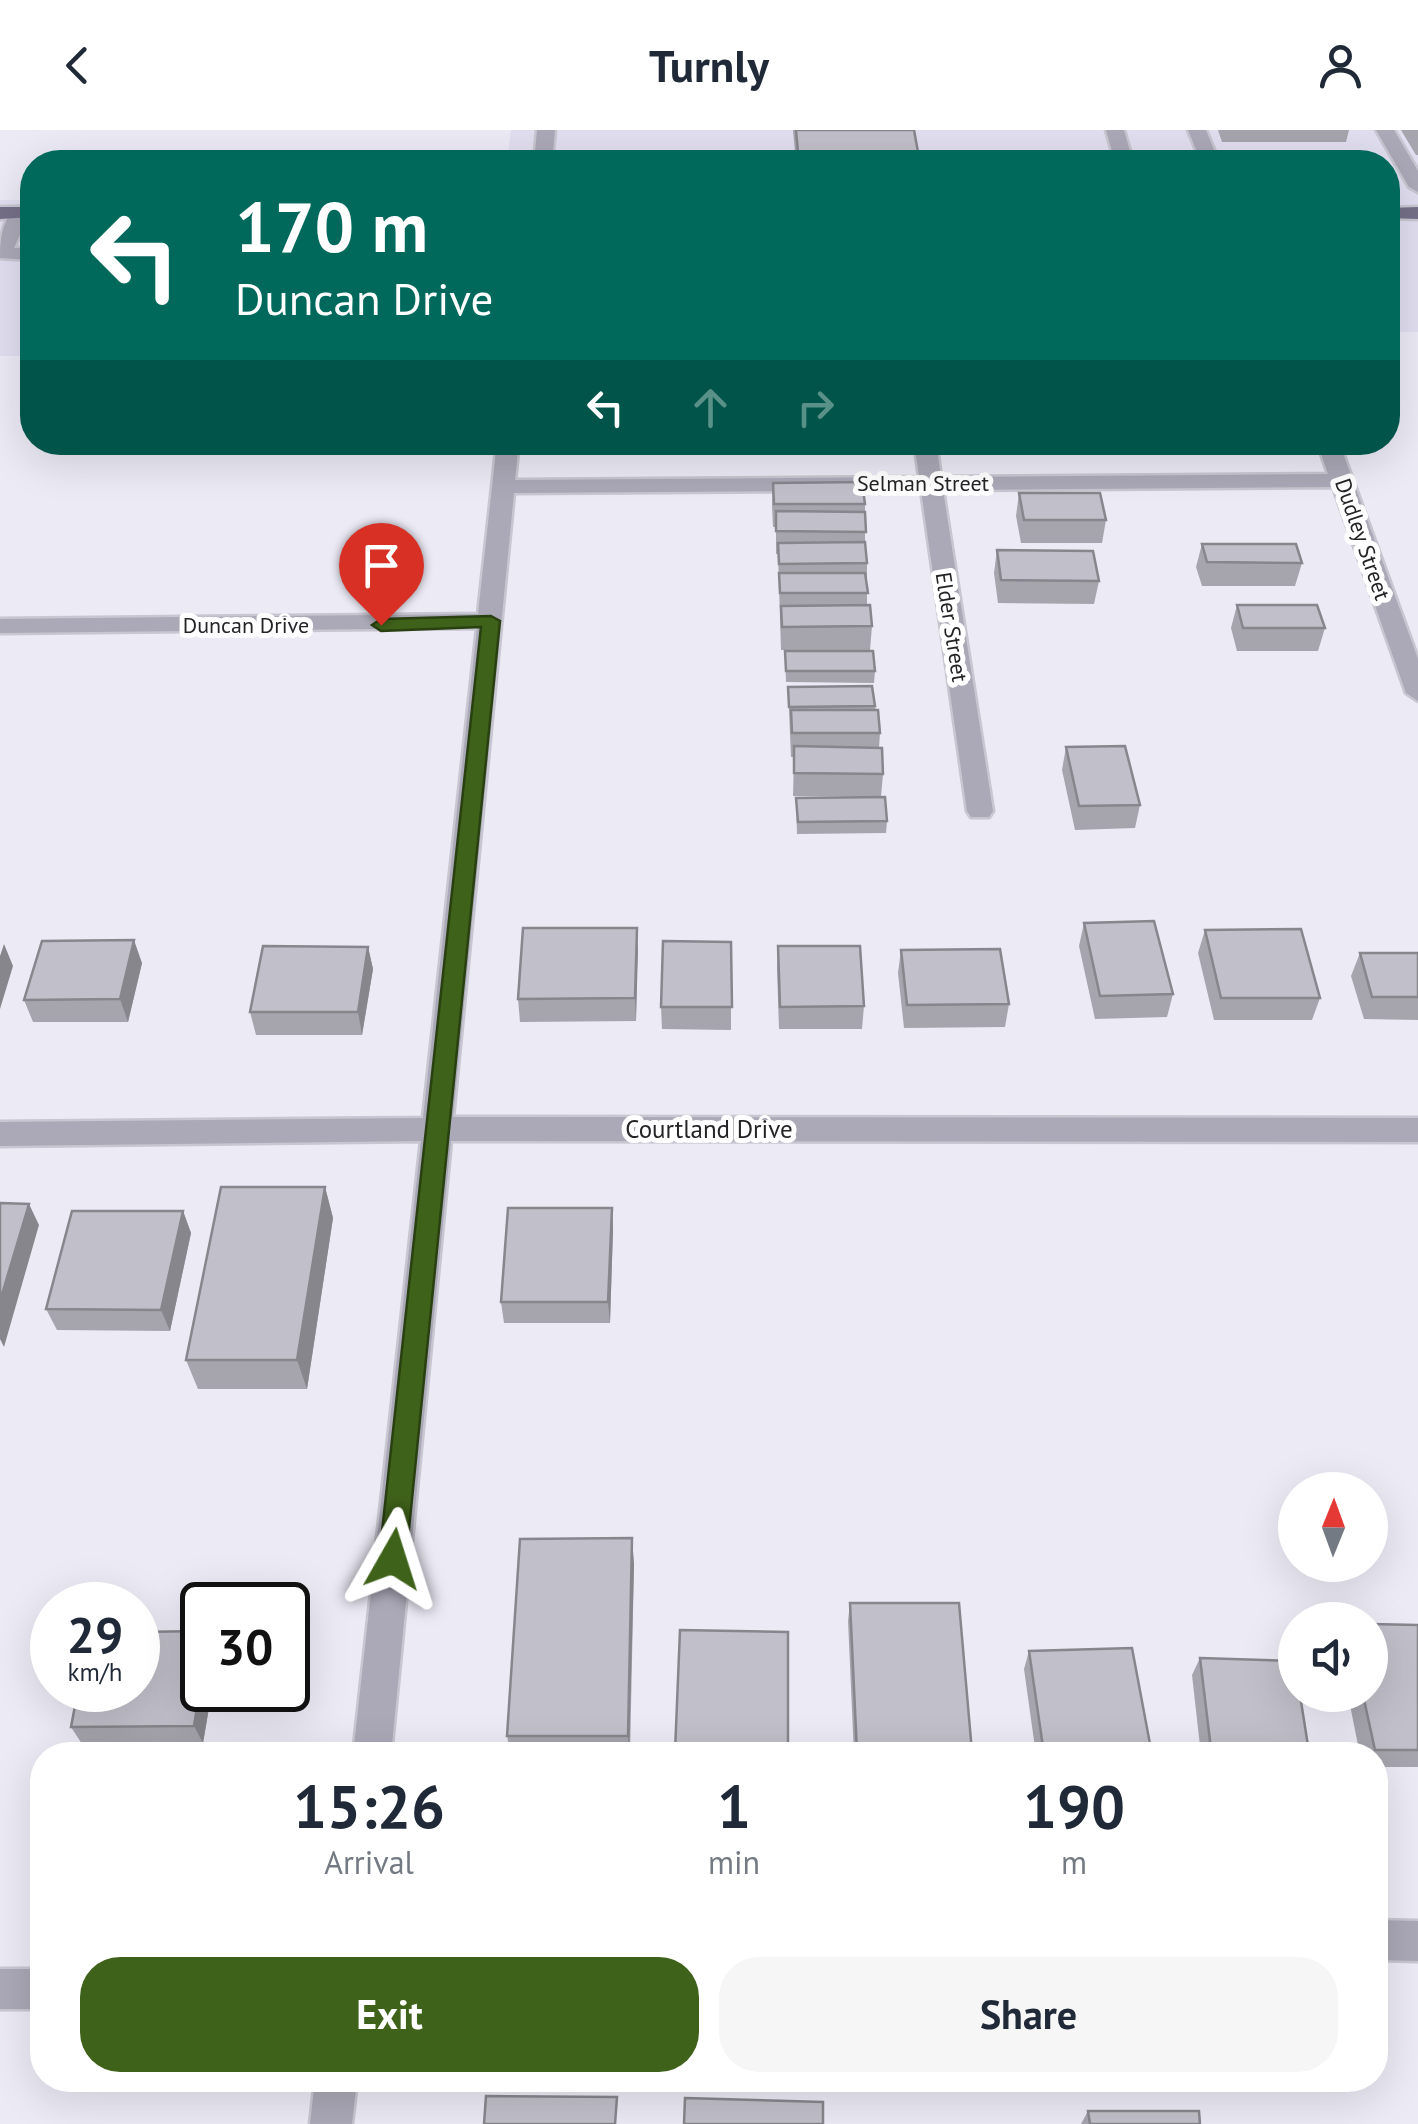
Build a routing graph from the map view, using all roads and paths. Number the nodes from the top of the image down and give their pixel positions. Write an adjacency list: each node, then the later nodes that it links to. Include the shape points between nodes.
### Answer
1 (1400, 152): 2 (street)
2 (1415, 175)
3 (18, 212): 4 (street, via 2,250)
4 (20, 254)
5 (506, 455): 10 (street)
6 (927, 455): 9 (street, Elder Street)
7 (1333, 455): 8 (street, Dudley Street)
8 (1343, 480): 9 (street, Selman Street); 13 (street, Dudley Street)
9 (930, 483): 10 (street, Selman Street); 14 (street, Elder Street)
10 (502, 487): 11 (street)
11 (491, 621): 12 (street, Duncan Drive); 15 (street)
12 (0, 626)
13 (1418, 693)
14 (980, 811)
15 (438, 1129): 16 (street, Courtland Drive); 17 (street, Courtland Drive); 18 (street)
16 (1418, 1130)
17 (0, 1134)
18 (373, 1742)
19 (1388, 1940): 20 (street)
20 (1418, 1940)
21 (0, 1989): 22 (street)
22 (30, 1989)
23 (335, 2092): 24 (street)
24 (331, 2124)

